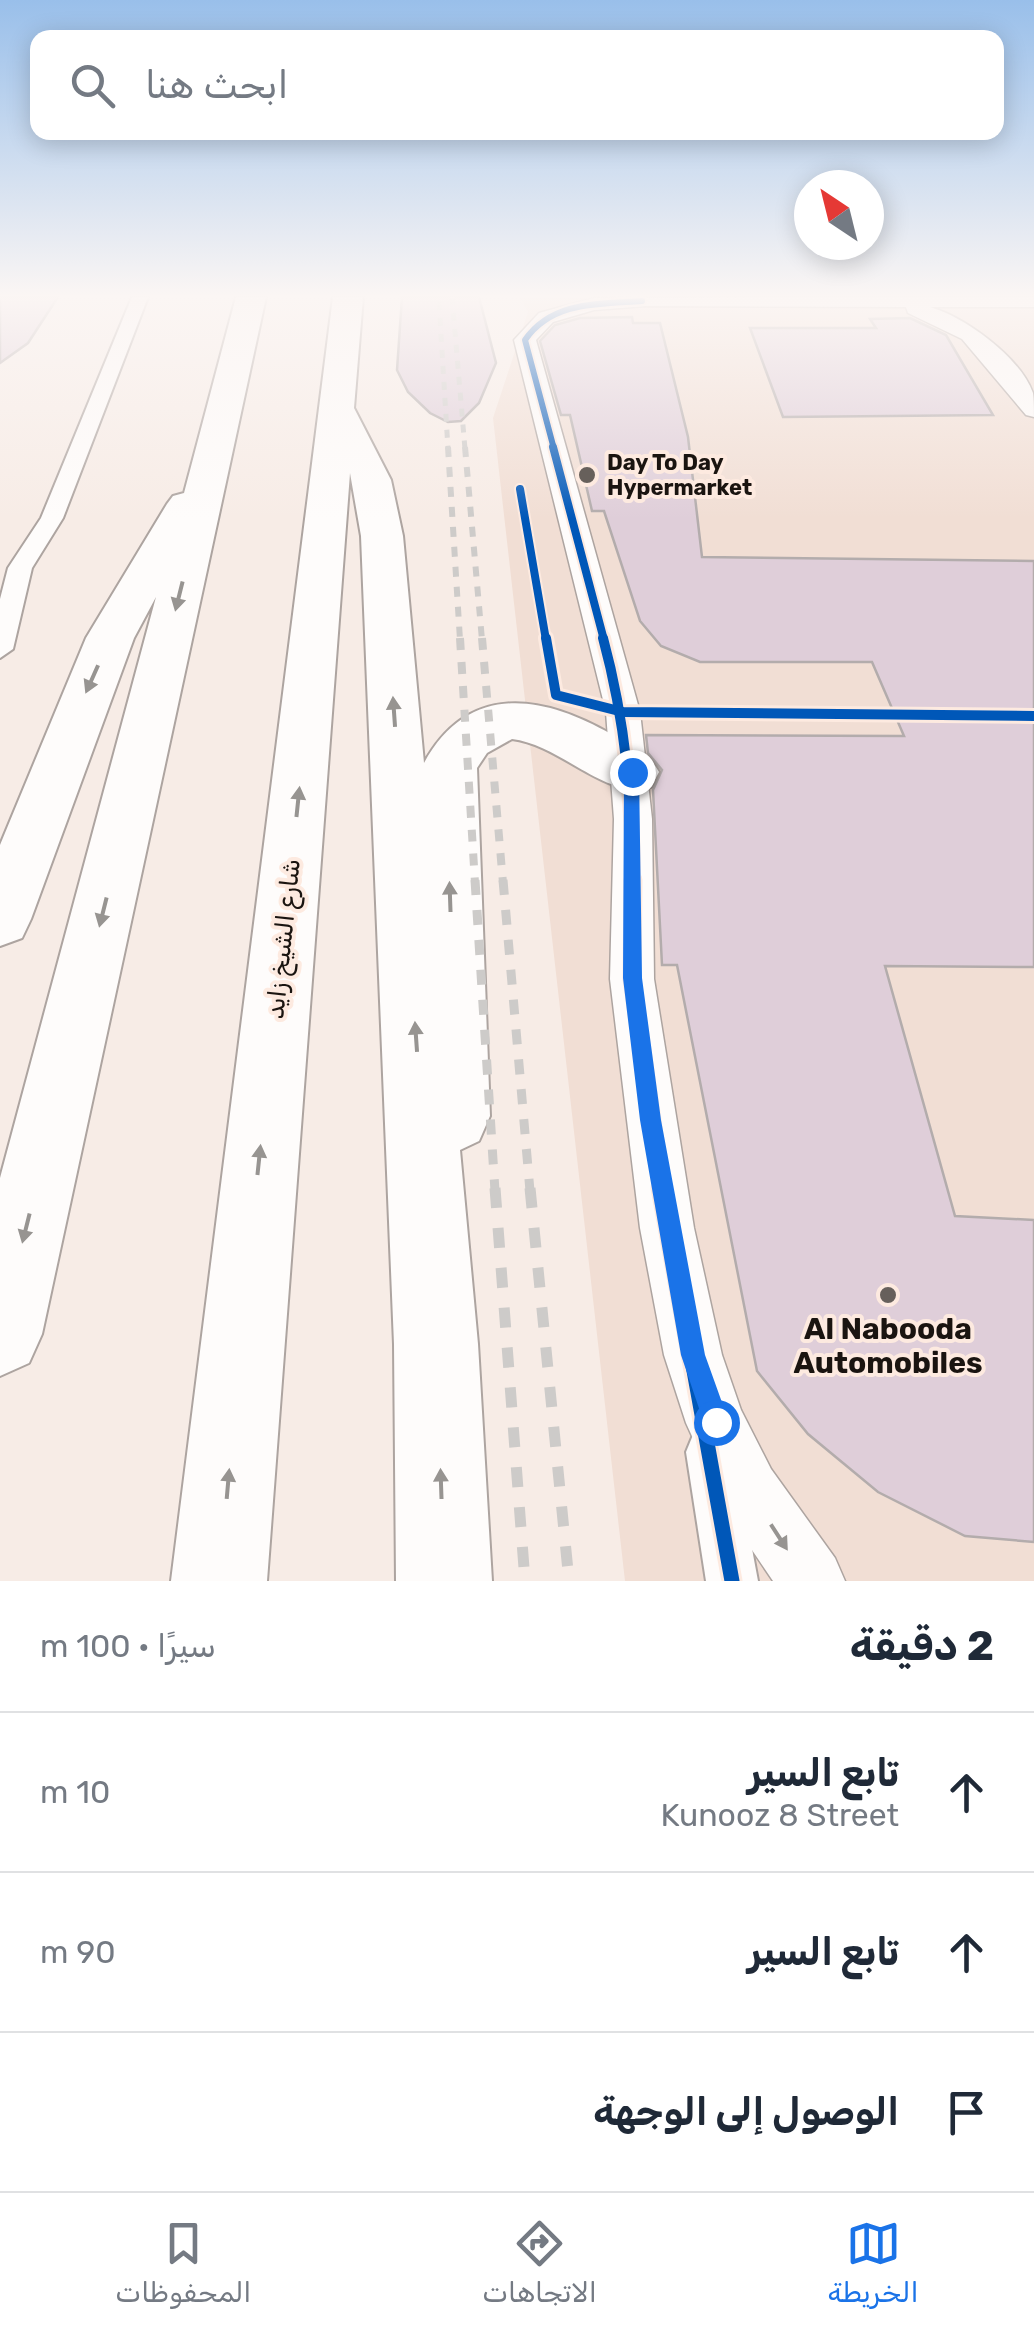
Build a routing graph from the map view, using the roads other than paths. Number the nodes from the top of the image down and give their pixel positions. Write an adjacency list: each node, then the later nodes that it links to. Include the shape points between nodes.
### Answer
1 (111, 371): 9 (street, via 52,518 20,568)
2 (233, 371): 8 (highway)
3 (343, 371): 7 (highway, شارع الشيخ زايد)
4 (534, 371): 10 (street, via 614,671)
5 (1005, 371): 6 (street)
6 (1034, 410)
7 (340, 412): 13 (highway, one-way to 7, via 382,536 372,480); 15 (highway, شارع الشيخ زايد, one-way to 7)
8 (209, 474): 11 (highway, one-way to 11, via 171,526 110,638); 12 (highway, one-way to 12)
9 (0, 649)
10 (632, 772): 13 (highway, one-way to 10, via 454,1098 450,764 460,745 480,730 532,720 558,727); 14 (street, via 632,978)
11 (0, 919)
12 (0, 1334)
13 (436, 1344): 16 (highway, one-way to 13)
14 (693, 1355): 17 (street); 18 (street, one-way to 18, via 749,1491)
15 (219, 1581)
16 (444, 1581)
17 (732, 1581)
18 (812, 1581)

